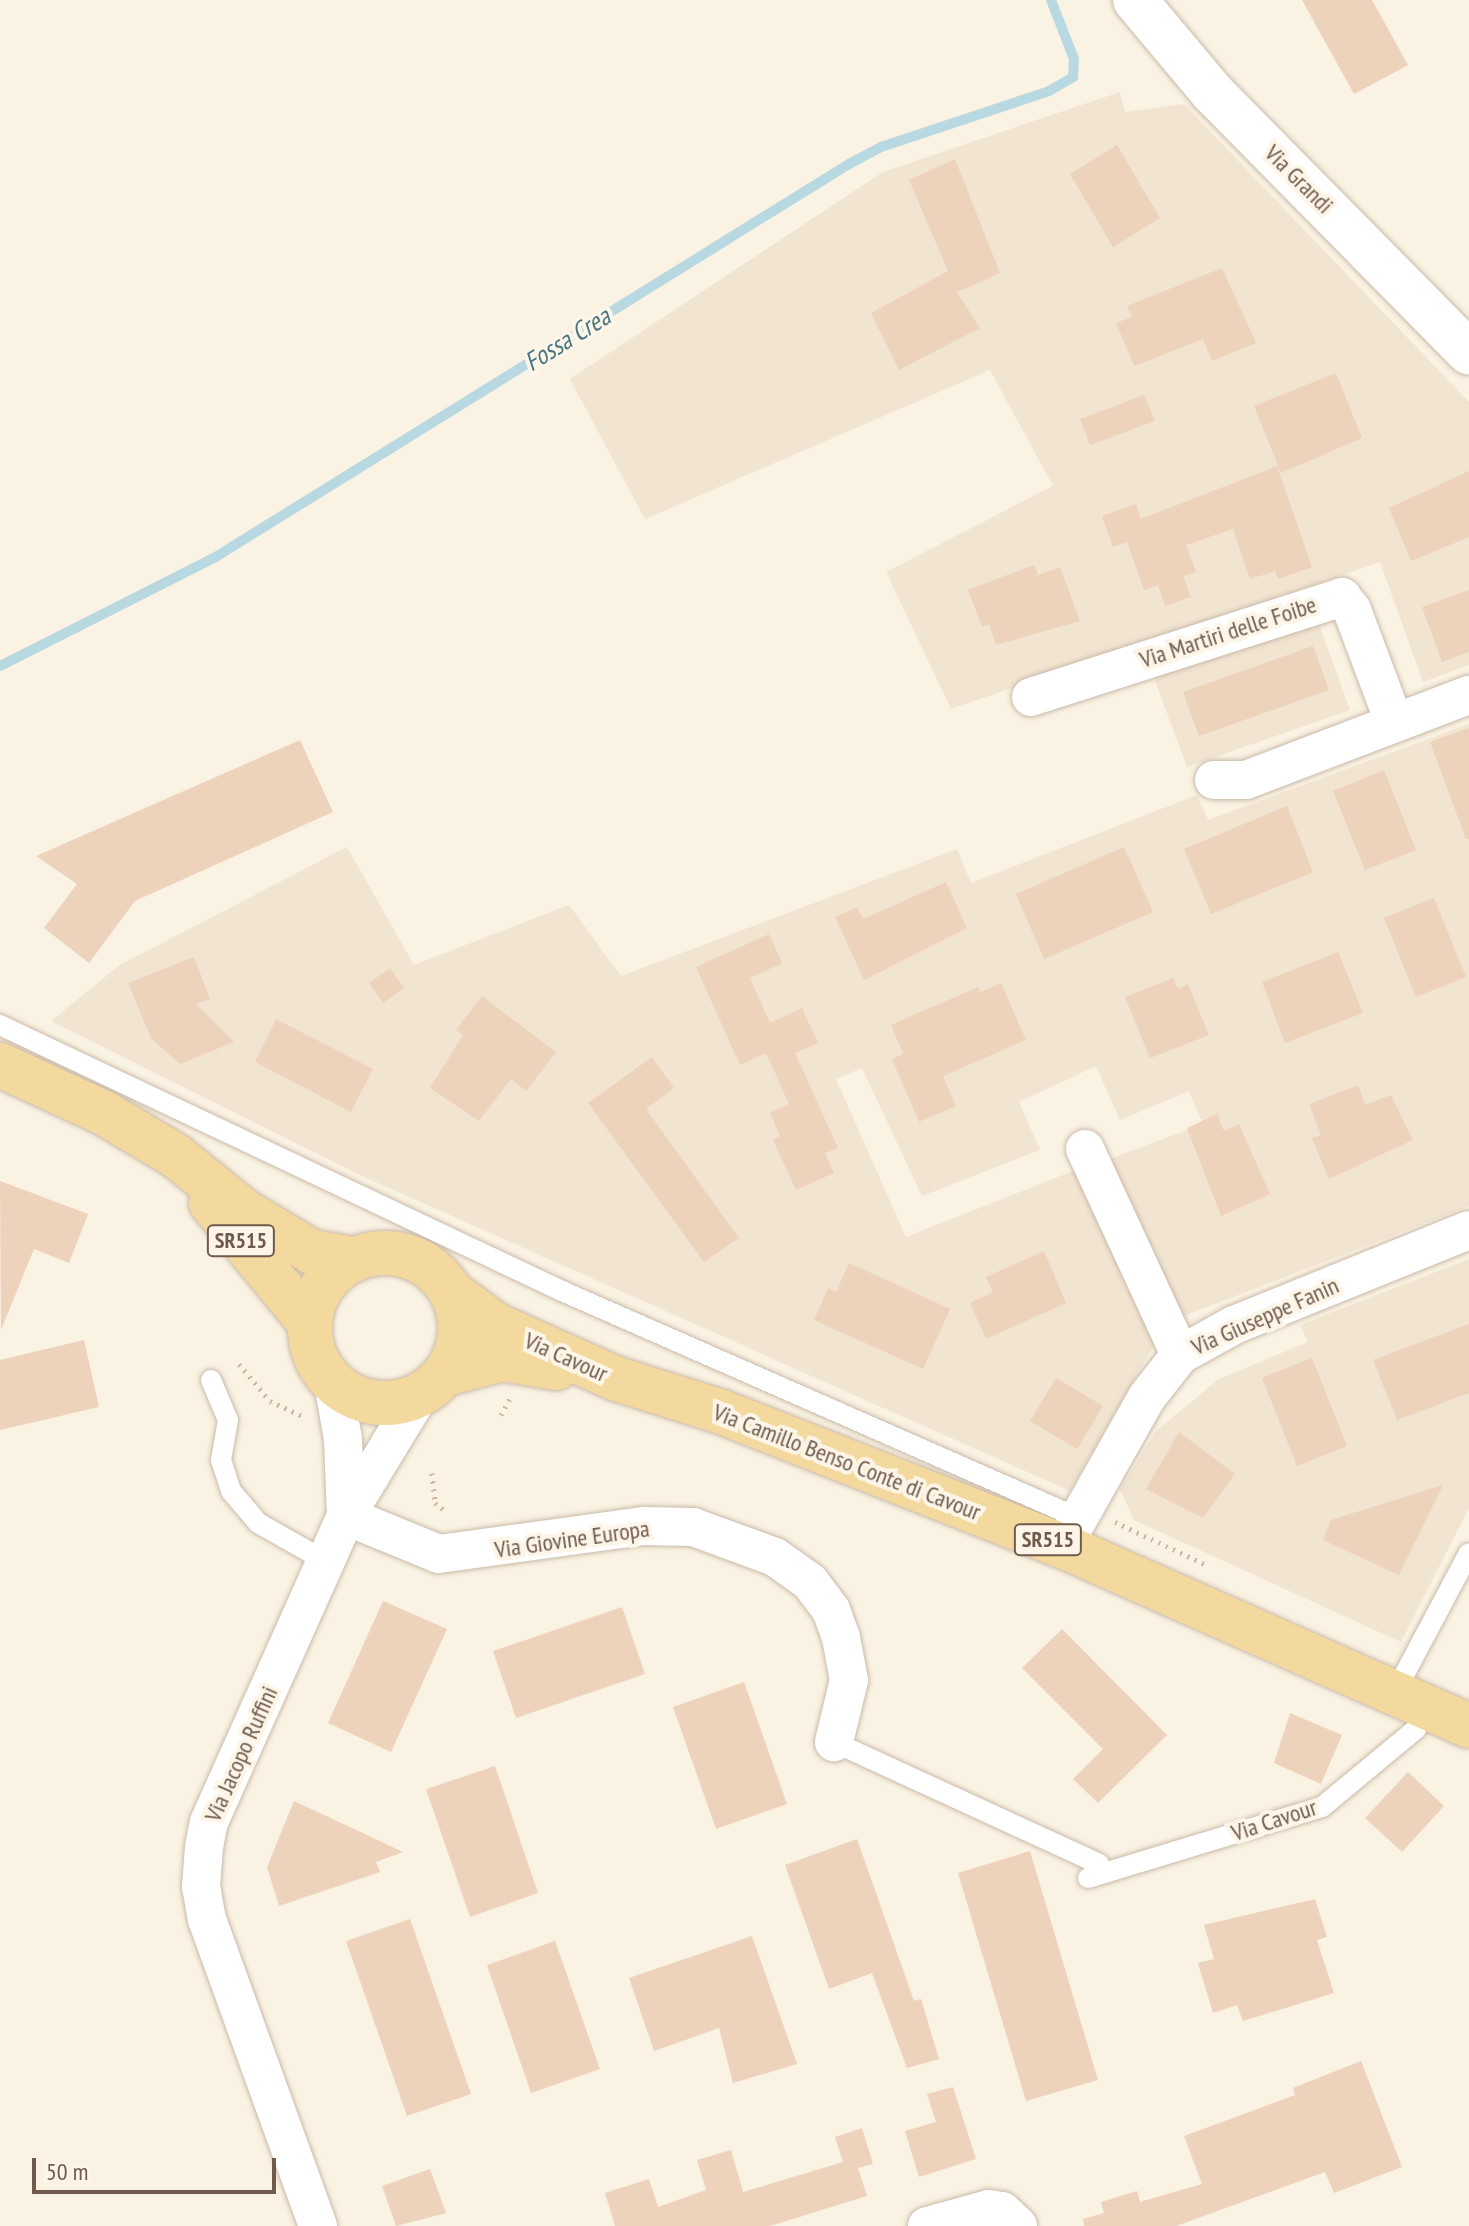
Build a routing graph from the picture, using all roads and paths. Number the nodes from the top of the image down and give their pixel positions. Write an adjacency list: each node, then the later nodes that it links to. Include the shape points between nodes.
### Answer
1 (1135, 0): 2 (main road, Via Grandi, via 1212,92)
2 (1469, 353)
3 (1469, 695): 5 (street)
4 (1031, 697): 5 (street, Via Martiri delle Foibe, via 1342,597 1352,610)
5 (1394, 722): 6 (street, via 1246,780)
6 (1203, 780)
7 (0, 1025): 25 (lane)
8 (0, 1065): 10 (main road, SR515, via 104,1113)
9 (1085, 1149): 15 (street)
10 (176, 1156): 12 (main road, SR515, via 244,1211 312,1252); 14 (main road, SR515)
11 (1469, 1230): 15 (street, Via Giuseppe Fanin, via 1234,1325)
12 (354, 1259): 13 (main road, via 398,1254 437,1274); 14 (main road, via 323,1285)
13 (451, 1292): 17 (main road, Via Cavour / SR515, via 496,1325); 20 (main road, via 460,1333)
14 (310, 1323): 19 (main road, via 312,1345)
15 (1180, 1355): 25 (street, Via Giuseppe Fanin, via 1147,1397)
16 (239, 1364): 21 (path, via 270,1401 288,1413)
17 (617, 1379): 20 (main road, Via Cavour / SR515, via 503,1359); 25 (main road, Via Camillo Benso Conte di Cavour / SR515)
18 (211, 1380): 27 (lane, via 228,1420 221,1460 231,1491 258,1523)
19 (333, 1383): 20 (main road, via 374,1403); 24 (street, Via Jacopo Ruffini, via 343,1439)
20 (432, 1385): 24 (street, Via Jacopo Ruffini)
21 (310, 1418)
22 (432, 1473): 23 (path, via 435,1503)
23 (443, 1509)
24 (346, 1516): 27 (street, Via Jacopo Ruffini); 30 (street, Via Giovine Europa, via 439,1554 643,1526 693,1527 775,1557 810,1582 831,1610 841,1638 849,1680)
25 (1070, 1531): 28 (main road, Via Camillo Benso Conte di Cavour / SR515)
26 (1469, 1553): 28 (lane, Via Cavour)
27 (327, 1562): 32 (street, Via Jacopo Ruffini, via 209,1822 201,1887 207,1920)
28 (1410, 1699): 29 (main road, Via Camillo Benso Conte di Cavour / SR515); 31 (lane, Via Cavour, via 1416,1729 1322,1807)
29 (1469, 1726)
30 (834, 1742): 31 (lane, Via Giovine Europa)
31 (1094, 1871)
32 (318, 2226)
33 (927, 2226): 34 (street, via 989,2209 1002,2211)
34 (1018, 2226)

